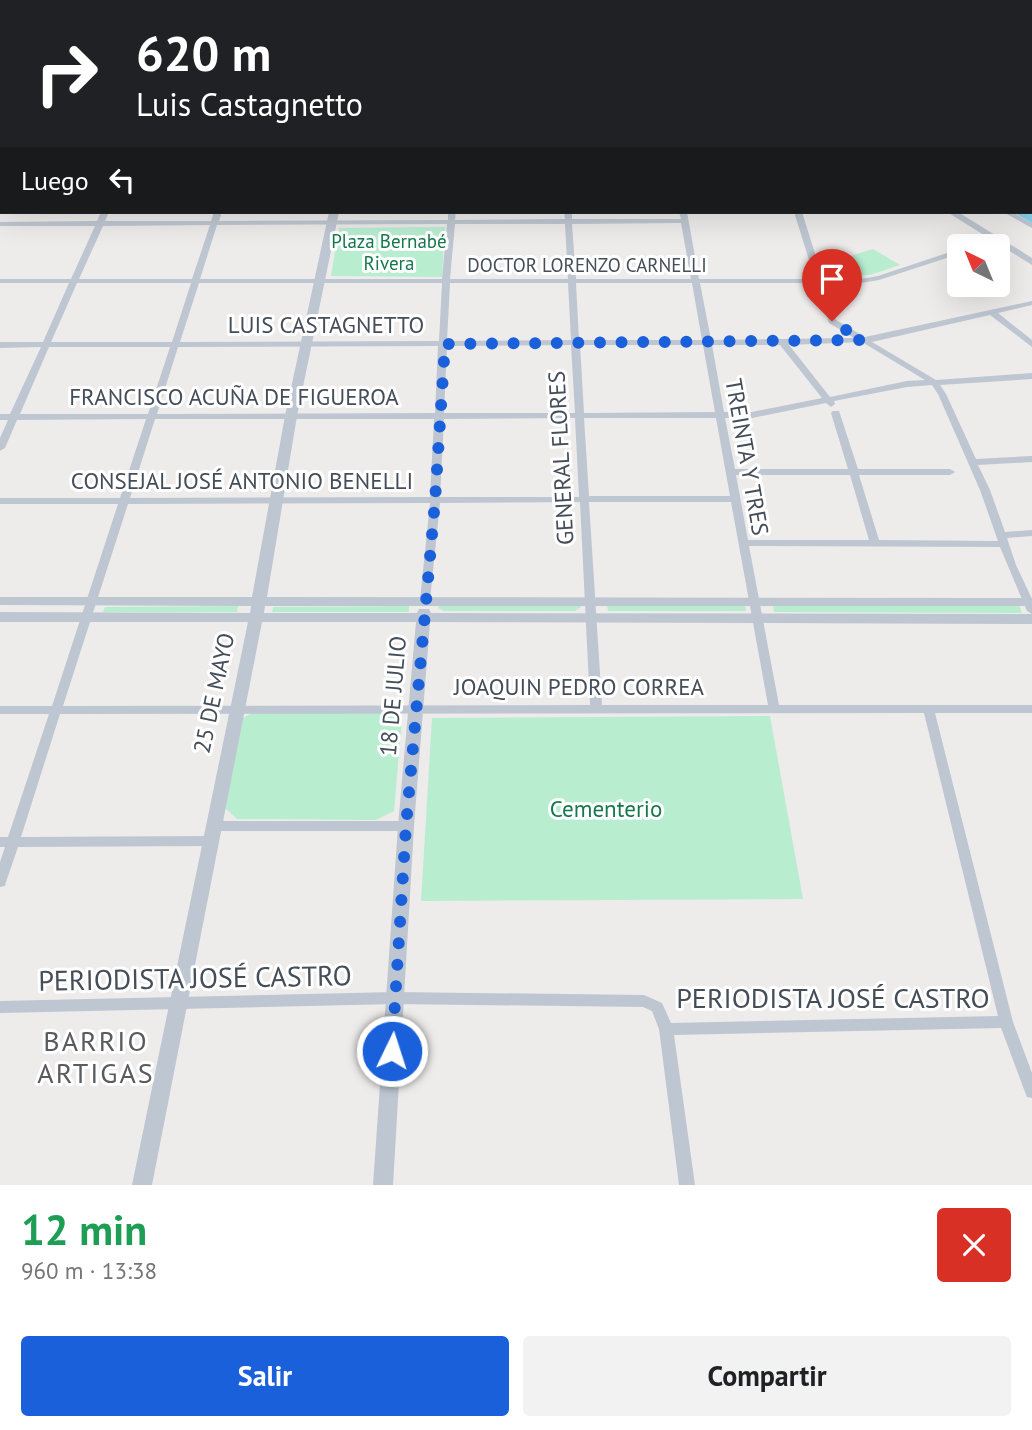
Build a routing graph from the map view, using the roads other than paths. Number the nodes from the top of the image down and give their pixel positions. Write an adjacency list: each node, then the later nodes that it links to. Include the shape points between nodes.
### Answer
1 (104, 214): 13 (street)
2 (217, 214): 11 (street)
3 (452, 214): 14 (street, 18 DE JULIO)
4 (799, 214): 28 (street)
5 (955, 214): 16 (street)
6 (967, 214): 18 (street)
7 (1011, 214): 15 (street)
8 (684, 216): 9 (street); 22 (street, TREINTA Y TRES)
9 (568, 217): 14 (street); 21 (street, GENERAL FLORES)
10 (333, 218): 11 (street); 14 (street); 26 (street, 25 DE MAYO)
11 (214, 223): 13 (street); 25 (street)
12 (0, 224): 13 (street)
13 (99, 224): 24 (street)
14 (452, 224): 27 (street, 18 DE JULIO)
15 (1032, 226)
16 (988, 234)
17 (1010, 248): 20 (street)
18 (1032, 253)
19 (947, 255): 28 (street, DOCTOR LORENZO CARNELLI, via 872,280)
20 (1032, 262)
21 (573, 279): 22 (street, DOCTOR LORENZO CARNELLI); 27 (street, DOCTOR LORENZO CARNELLI); 36 (street, GENERAL FLORES)
22 (695, 280): 28 (street, DOCTOR LORENZO CARNELLI); 32 (street, TREINTA Y TRES)
23 (0, 281): 24 (street, DOCTOR LORENZO CARNELLI)
24 (74, 281): 25 (street, DOCTOR LORENZO CARNELLI); 39 (street)
25 (195, 281): 26 (street, DOCTOR LORENZO CARNELLI); 34 (street)
26 (321, 281): 27 (street, DOCTOR LORENZO CARNELLI); 40 (street, 25 DE MAYO)
27 (446, 281): 35 (street, 18 DE JULIO)
28 (819, 281): 31 (street, via 832,321)
29 (1032, 303): 30 (street, LUIS CASTAGNETTO)
30 (991, 312): 31 (street, LUIS CASTAGNETTO); 37 (street)
31 (862, 340): 33 (street, LUIS CASTAGNETTO); 42 (street)
32 (707, 343): 33 (street, LUIS CASTAGNETTO); 36 (street, LUIS CASTAGNETTO); 47 (street, TREINTA Y TRES)
33 (783, 343): 43 (street)
34 (174, 344): 39 (street, LUIS CASTAGNETTO); 40 (street, LUIS CASTAGNETTO); 44 (street)
35 (445, 344): 36 (street, LUIS CASTAGNETTO); 40 (street, LUIS CASTAGNETTO); 50 (street, 18 DE JULIO)
36 (576, 344): 46 (street, GENERAL FLORES)
37 (1032, 344)
38 (0, 345): 39 (street, LUIS CASTAGNETTO)
39 (46, 345): 49 (street)
40 (307, 345): 45 (street, 25 DE MAYO)
41 (1032, 376): 42 (street, FRANCISCO ACUÑA DE FIGUEROA)
42 (934, 382): 43 (street, FRANCISCO ACUÑA DE FIGUEROA, via 907,384); 53 (street)
43 (832, 407): 47 (street, FRANCISCO ACUÑA DE FIGUEROA); 55 (street)
44 (150, 416): 45 (street, FRANCISCO ACUÑA DE FIGUEROA); 49 (street, FRANCISCO ACUÑA DE FIGUEROA); 59 (street)
45 (291, 416): 50 (street, FRANCISCO ACUÑA DE FIGUEROA); 61 (street, 25 DE MAYO)
46 (580, 416): 47 (street, FRANCISCO ACUÑA DE FIGUEROA); 50 (street, FRANCISCO ACUÑA DE FIGUEROA); 57 (street, GENERAL FLORES)
47 (721, 416): 54 (street, TREINTA Y TRES)
48 (0, 417): 49 (street, FRANCISCO ACUÑA DE FIGUEROA)
49 (14, 417): 51 (street)
50 (440, 417): 62 (street, 18 DE JULIO)
51 (0, 448)
52 (1032, 460): 53 (street)
53 (972, 462): 64 (street)
54 (730, 472): 55 (street); 58 (street, TREINTA Y TRES)
55 (854, 472): 56 (street); 66 (street)
56 (950, 472)
57 (584, 499): 58 (street, CONSEJAL JOSÉ ANTONIO BENELLI); 62 (street, CONSEJAL JOSÉ ANTONIO BENELLI); 69 (street, GENERAL FLORES)
58 (735, 499): 65 (street, TREINTA Y TRES)
59 (124, 500): 60 (street, CONSEJAL JOSÉ ANTONIO BENELLI); 61 (street, CONSEJAL JOSÉ ANTONIO BENELLI); 72 (street)
60 (0, 501)
61 (276, 501): 62 (street, CONSEJAL JOSÉ ANTONIO BENELLI); 67 (street, 25 DE MAYO)
62 (435, 501): 68 (street, 18 DE JULIO)
63 (1032, 533): 64 (street)
64 (1004, 540): 66 (street); 73 (street)
65 (743, 543): 66 (street); 70 (street, TREINTA Y TRES)
66 (875, 543)
67 (258, 600): 68 (street); 72 (street); 75 (street, 25 DE MAYO)
68 (425, 600): 69 (street); 79 (street, 18 DE JULIO)
69 (591, 600): 70 (street); 76 (street, GENERAL FLORES)
70 (754, 600): 73 (street); 77 (street, TREINTA Y TRES)
71 (0, 601): 72 (street)
72 (92, 601): 78 (street)
73 (1031, 605)
74 (0, 617): 78 (street)
75 (256, 617): 78 (street); 79 (street); 84 (street, 25 DE MAYO)
76 (592, 617): 77 (street); 79 (street); 82 (street, GENERAL FLORES)
77 (757, 617): 80 (street); 83 (street, TREINTA Y TRES)
78 (86, 618): 87 (street)
79 (424, 619): 81 (street, 18 DE JULIO)
80 (1032, 619)
81 (416, 708): 82 (street, JOAQUIN PEDRO CORREA); 84 (street, JOAQUIN PEDRO CORREA); 89 (street, 18 DE JULIO)
82 (596, 708): 83 (street, JOAQUIN PEDRO CORREA)
83 (774, 708): 88 (street, JOAQUIN PEDRO CORREA)
84 (236, 709): 87 (street, JOAQUIN PEDRO CORREA); 90 (street, 25 DE MAYO)
85 (1032, 709): 88 (street, JOAQUIN PEDRO CORREA)
86 (0, 710): 87 (street, JOAQUIN PEDRO CORREA)
87 (56, 710): 91 (street)
88 (929, 711): 96 (street)
89 (406, 826): 90 (street); 93 (street, 18 DE JULIO)
90 (210, 833): 91 (street); 94 (street, 25 DE MAYO)
91 (6, 843): 92 (street)
92 (0, 882)
93 (395, 998): 94 (street, PERIODISTA JOSÉ CASTRO); 97 (street, PERIODISTA JOSÉ CASTRO, via 644,1001 657,1007); 100 (street, 18 DE JULIO)
94 (177, 1004): 95 (street, PERIODISTA JOSÉ CASTRO); 99 (street, 25 DE MAYO)
95 (0, 1007)
96 (1006, 1022): 97 (street, PERIODISTA JOSÉ CASTRO); 98 (street)
97 (666, 1028): 101 (street)
98 (1032, 1092)
99 (142, 1185)
100 (383, 1185)
101 (687, 1185)

